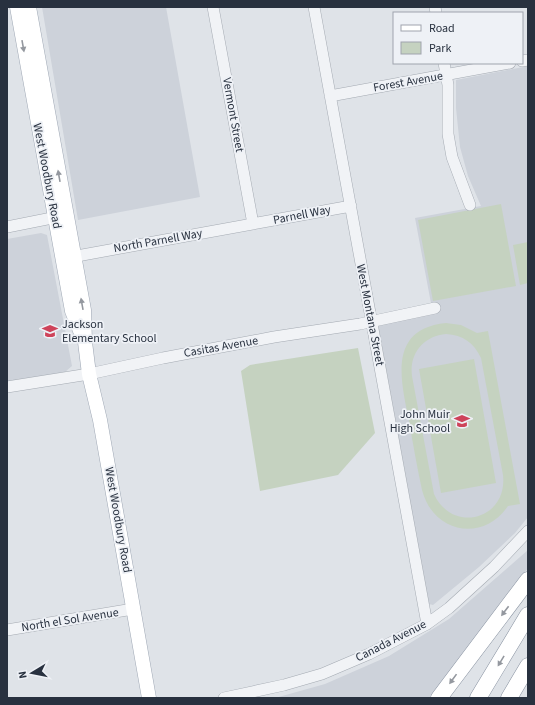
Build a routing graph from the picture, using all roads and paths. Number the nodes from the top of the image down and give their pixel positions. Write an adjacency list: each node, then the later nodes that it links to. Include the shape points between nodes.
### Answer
1 (17, 7): 11 (main road, West Woodbury Road, one-way to 11, via 22,44)
2 (29, 7): 11 (main road, West Woodbury Road, one-way to 2)
3 (213, 7): 12 (street, Vermont Street)
4 (314, 7): 8 (street, West Montana Street)
5 (444, 64): 7 (street)
6 (505, 64): 7 (street, Forest Avenue)
7 (446, 75): 8 (street, Forest Avenue); 9 (street, via 449,141 460,181)
8 (330, 96): 10 (street, West Montana Street)
9 (470, 205)
10 (351, 206): 12 (street, Parnell Way); 16 (street, West Montana Street)
11 (61, 217): 13 (street); 14 (main road, West Woodbury Road)
12 (253, 224): 14 (street, North Parnell Way)
13 (7, 227)
14 (68, 257): 17 (main road, West Woodbury Road, via 84,310)
15 (435, 308): 16 (street, Casitas Avenue)
16 (372, 321): 17 (street, Casitas Avenue, via 178,355); 23 (street, West Montana Street)
17 (90, 374): 18 (street, Casitas Avenue); 21 (main road, West Woodbury Road)
18 (7, 387)
19 (528, 531): 23 (street, Canada Avenue, via 489,572)
20 (528, 580): 28 (highway, one-way to 28)
21 (133, 609): 24 (street, North el Sol Avenue); 26 (main road, West Woodbury Road)
22 (528, 615): 29 (highway, one-way to 29)
23 (427, 624): 27 (street, Canada Avenue, via 369,654 322,674)
24 (7, 630)
25 (528, 666): 30 (highway)
26 (149, 698)
27 (224, 698)
28 (439, 698)
29 (478, 698)
30 (509, 698)

